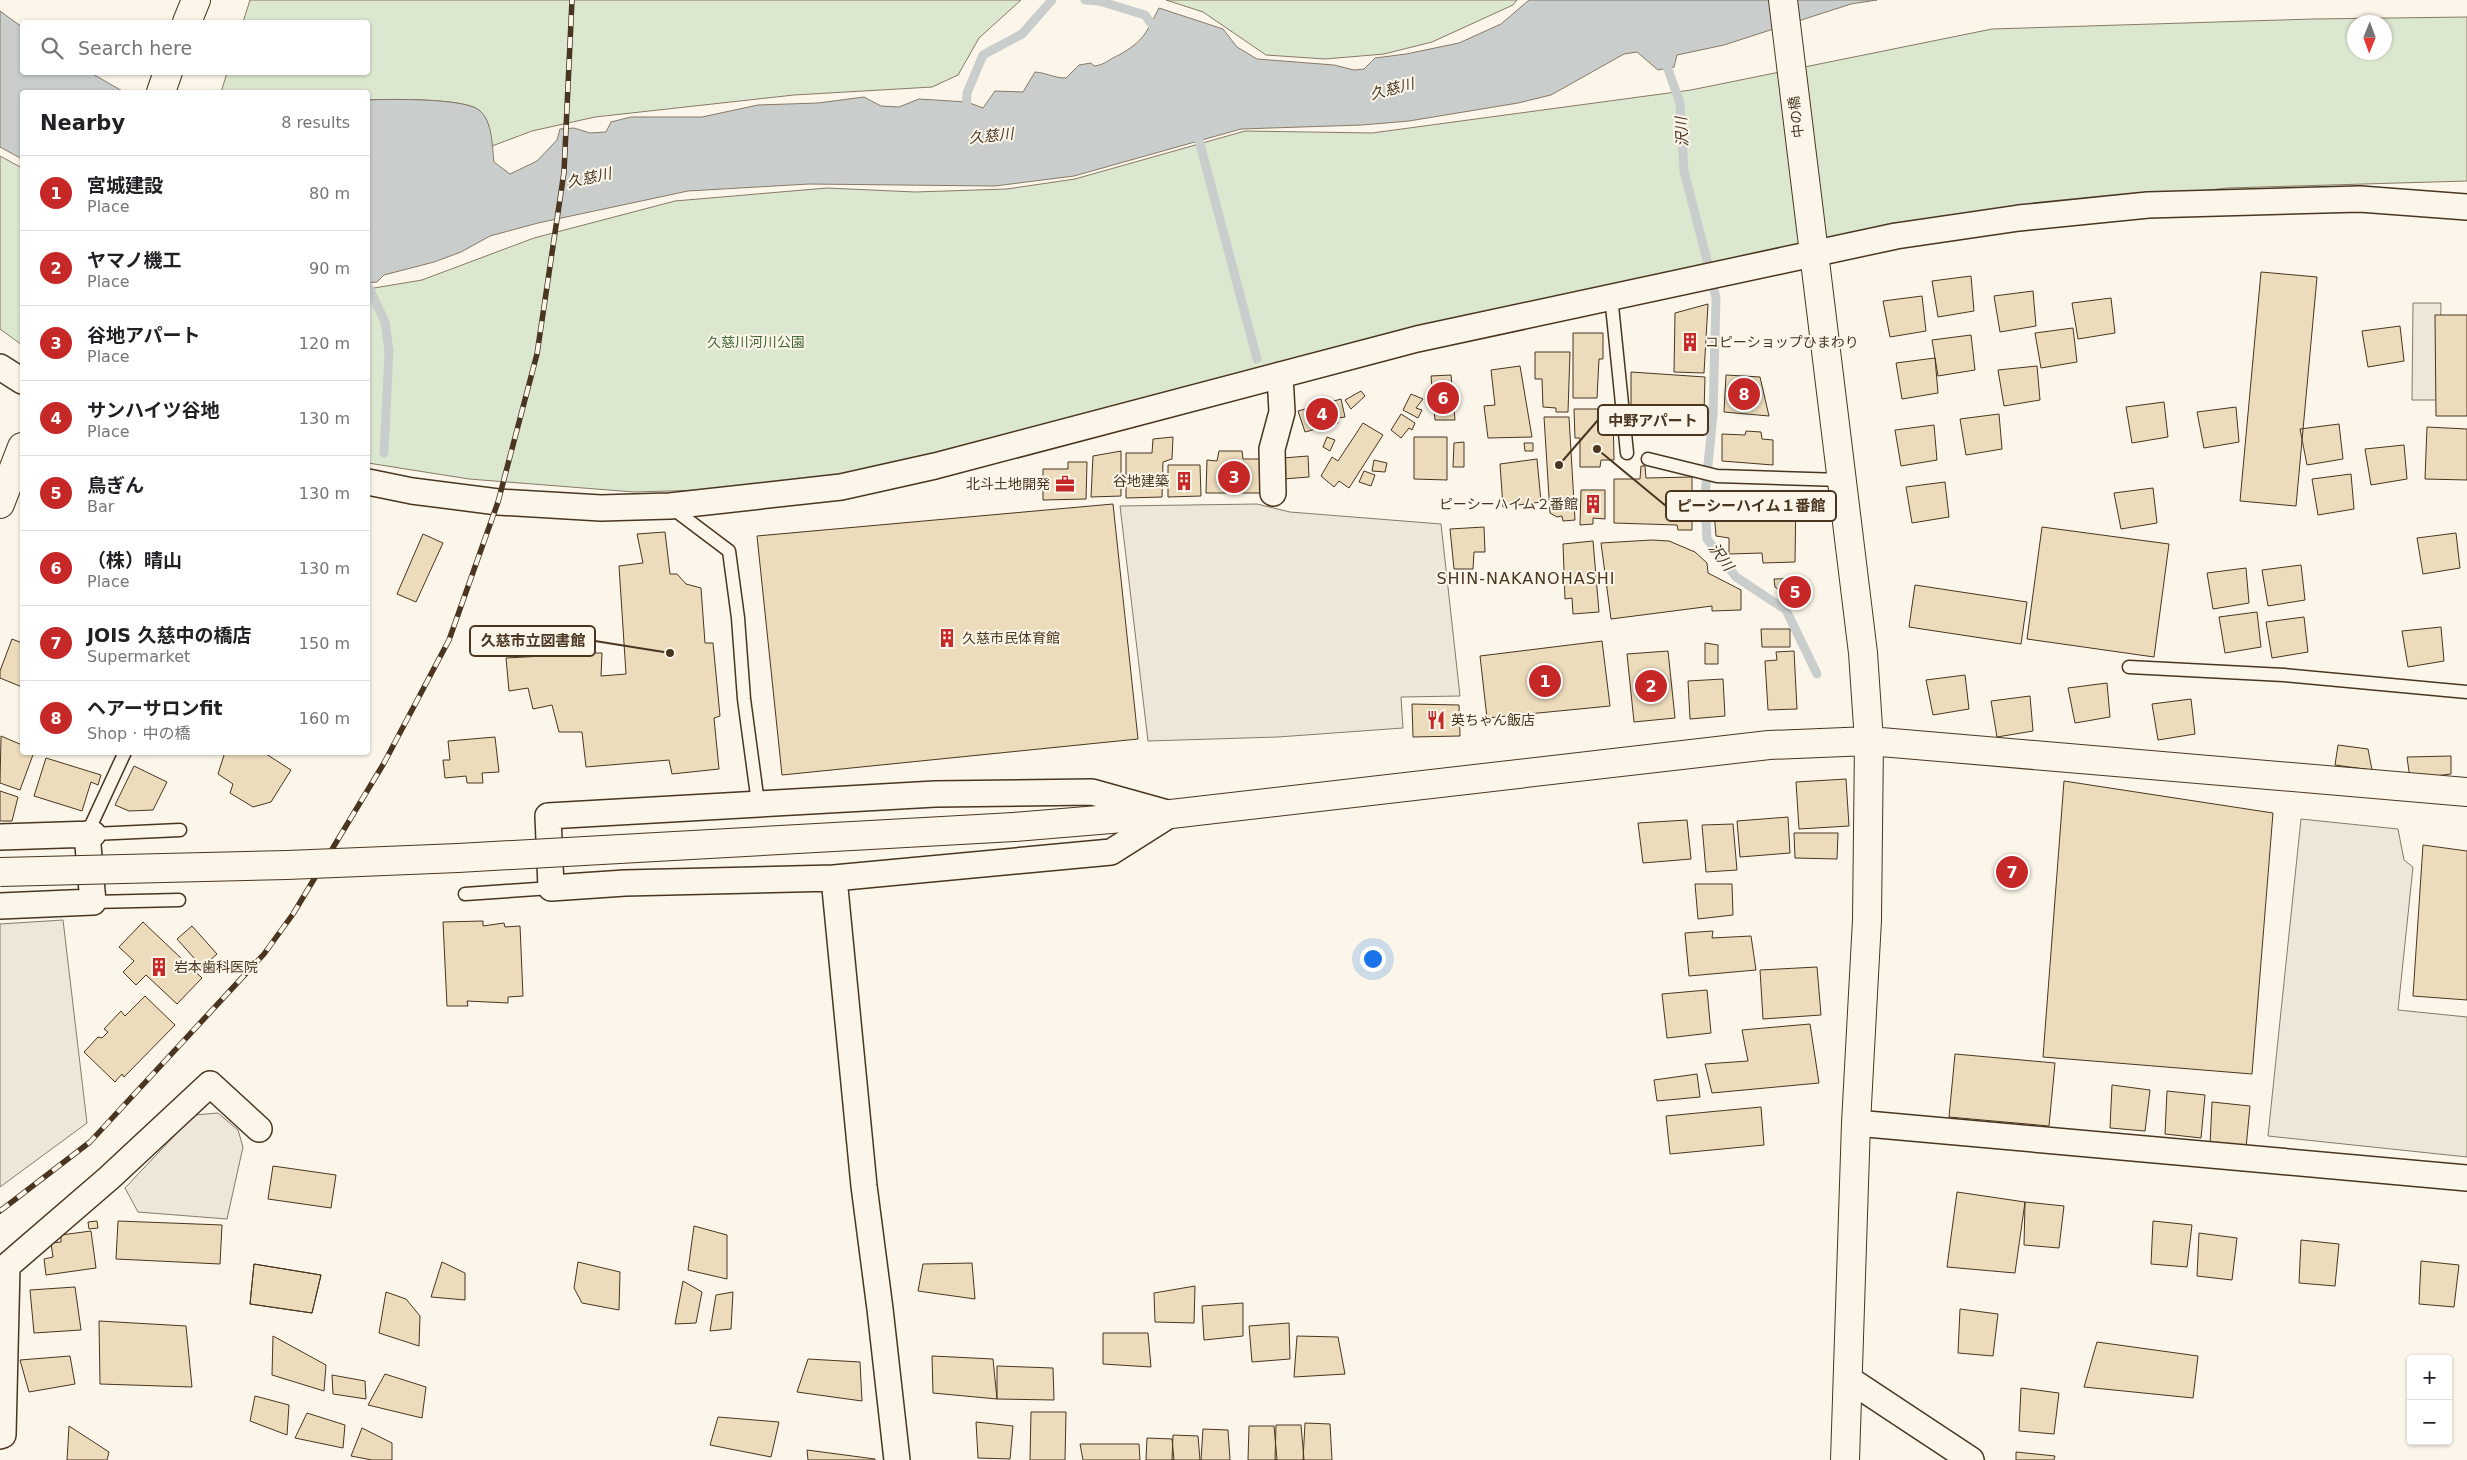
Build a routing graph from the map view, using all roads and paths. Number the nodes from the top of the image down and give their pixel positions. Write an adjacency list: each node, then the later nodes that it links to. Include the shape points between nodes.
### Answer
1 (196, 0): 3 (street)
2 (1783, 0): 7 (street, 中の橋)
3 (188, 20)
4 (167, 75): 5 (street)
5 (162, 90)
6 (2467, 207): 7 (street, via 2360,200 2148,205)
7 (1812, 244): 8 (street); 15 (street, 中の橋)
8 (1611, 296): 10 (street, via 1417,339); 13 (lane)
9 (0, 367): 11 (street)
10 (1280, 376): 17 (street, via 1282,412 1272,449); 19 (street, via 944,464 841,487)
11 (20, 380)
12 (20, 452): 18 (street)
13 (1627, 453)
14 (1648, 459): 15 (lane, via 1717,476)
15 (1841, 480): 22 (street, 中の橋, via 1862,652)
16 (370, 482): 19 (street, via 498,502 601,508)
17 (1273, 494)
18 (0, 504)
19 (670, 506): 25 (lane, via 730,551)
20 (2129, 667): 21 (lane, via 2284,675)
21 (2467, 692)
22 (1869, 741): 24 (street); 26 (street, via 1768,745); 37 (street, 中の橋, via 1867,920)
23 (125, 755): 28 (lane)
24 (2467, 792)
25 (758, 803): 26 (street, via 935,794 1092,792); 32 (street, via 548,816)
26 (1171, 814): 30 (street, bridge, via 1014,827 458,858); 31 (street, via 1111,852)
27 (180, 830): 28 (lane)
28 (90, 834): 29 (street); 35 (street)
29 (0, 837)
30 (0, 872)
31 (834, 878): 32 (street); 42 (street, via 864,1186)
32 (551, 888): 33 (lane)
33 (465, 894)
34 (179, 900): 35 (lane)
35 (94, 902): 36 (street)
36 (0, 906)
37 (1856, 1123): 39 (street); 40 (street, 中の橋)
38 (259, 1129): 41 (street, via 210,1084 7,1266 3,1435)
39 (2467, 1178)
40 (1847, 1378): 43 (street, 中の橋); 44 (street)
41 (0, 1436)
42 (897, 1460)
43 (1845, 1460)
44 (1971, 1460)

